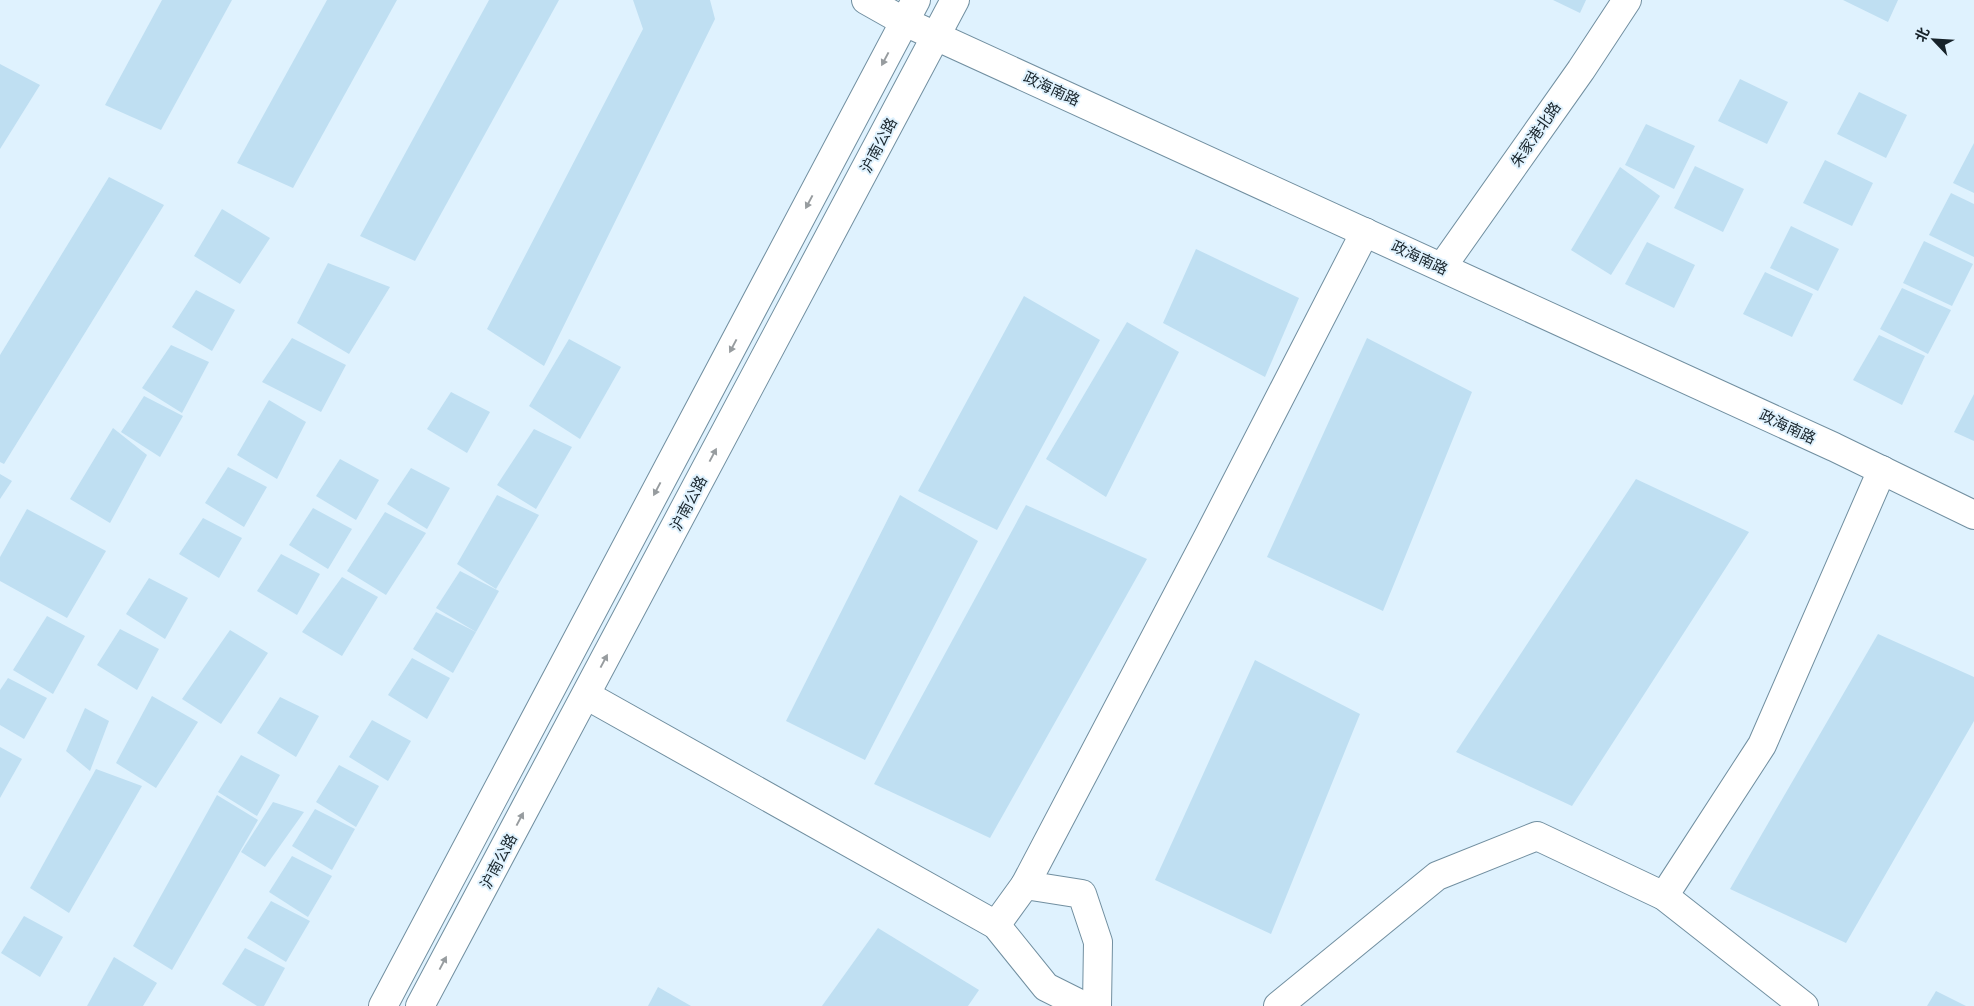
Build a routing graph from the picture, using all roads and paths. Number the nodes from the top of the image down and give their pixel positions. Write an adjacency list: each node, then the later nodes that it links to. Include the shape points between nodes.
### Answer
1 (866, 0): 4 (street, 政海南路)
2 (955, 0): 5 (street, 沪南公路)
3 (1627, 0): 7 (street, 朱家港北路)
4 (911, 11): 5 (street, 政海南路); 14 (street, one-way to 14)
5 (936, 35): 6 (street, 政海南路); 10 (street, 沪南公路, one-way to 5)
6 (1365, 232): 7 (street, 政海南路); 11 (street)
7 (1442, 267): 8 (street, 政海南路)
8 (1882, 470): 9 (street, 政海南路); 12 (street, via 1762,745)
9 (1974, 515)
10 (586, 695): 13 (street); 15 (street, 沪南公路, one-way to 10)
11 (1025, 885): 13 (street); 17 (street, via 1082,894 1098,942)
12 (1664, 896): 18 (street, via 1537,836 1437,876); 19 (street)
13 (996, 925): 16 (street, via 1046,987)
14 (383, 1006)
15 (420, 1006)
16 (1084, 1006)
17 (1098, 1006)
18 (1278, 1006)
19 (1804, 1006)

